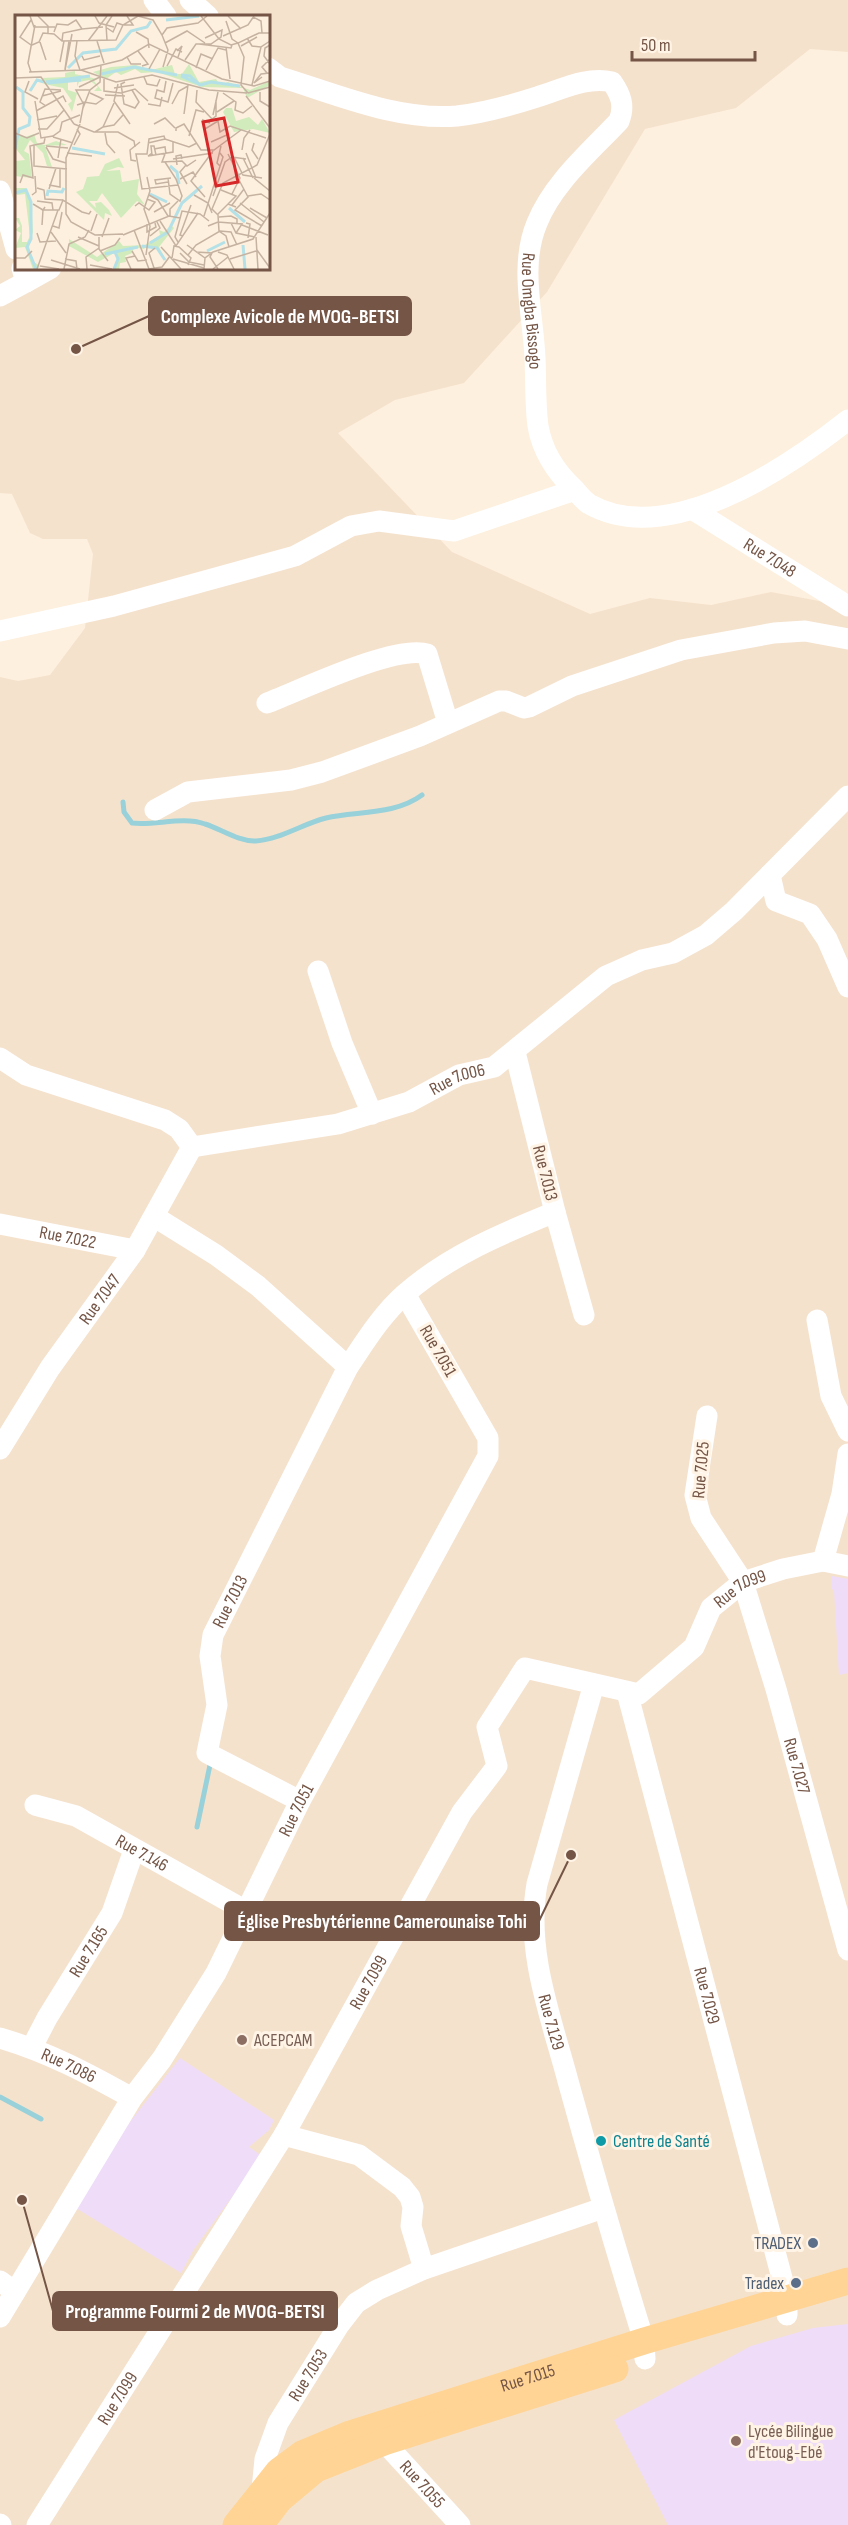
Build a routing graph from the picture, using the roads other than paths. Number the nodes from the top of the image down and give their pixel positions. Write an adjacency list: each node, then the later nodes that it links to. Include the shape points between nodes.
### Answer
1 (154, 0): 3 (street)
2 (190, 0): 4 (street)
3 (165, 15)
4 (207, 15)
5 (271, 77): 14 (street, Rue Omgba Bissogo, via 371,106 436,116 459,116 591,80 612,82 620,92 623,105 619,121 549,198 528,250 538,427 555,471)
6 (0, 191): 7 (street)
7 (15, 247)
8 (15, 251): 9 (street)
9 (0, 257)
10 (43, 270): 11 (street)
11 (24, 275): 12 (street)
12 (0, 296)
13 (848, 420): 15 (street, Rue Omgba Bissogo, via 771,474)
14 (575, 490): 15 (street, Rue Omgba Bissogo, via 589,503 632,517); 17 (street, via 454,531 379,521 351,526 295,556 114,606)
15 (692, 509): 16 (street, Rue 7.048)
16 (848, 606)
17 (0, 631)
18 (848, 639): 20 (street, via 805,631 774,633 681,650 572,686 524,708 499,701)
19 (267, 703): 20 (street, via 393,654 416,651 427,654)
20 (448, 723): 22 (street, via 313,775 188,792)
21 (848, 796): 23 (street, Rue 7.006)
22 (155, 810)
23 (770, 875): 25 (street, via 776,901 810,914 827,939); 26 (street, Rue 7.006, via 706,935 673,952 606,976)
24 (318, 971): 28 (street, via 342,1044)
25 (848, 987)
26 (515, 1052): 28 (street, Rue 7.006, via 494,1067 459,1075 409,1102); 30 (street, Rue 7.013)
27 (0, 1058): 29 (street, via 26,1075 165,1120)
28 (372, 1114): 29 (street, Rue 7.006, via 338,1124)
29 (192, 1147): 31 (street, Rue 7.047)
30 (555, 1212): 34 (street, Rue 7.013, via 447,1263); 35 (street)
31 (155, 1217): 33 (street, Rue 7.047); 37 (street, via 258,1286)
32 (0, 1224): 33 (street, Rue 7.022)
33 (135, 1251): 40 (street, Rue 7.047, via 50,1368)
34 (405, 1294): 37 (street, Rue 7.013, via 374,1328); 47 (street, Rue 7.051, via 488,1438 488,1456)
35 (584, 1315)
36 (817, 1320): 39 (street, via 831,1396)
37 (348, 1366): 47 (street, Rue 7.013, via 213,1635 210,1656 217,1705 207,1753)
38 (707, 1416): 44 (street, Rue 7.025, via 695,1495 701,1518)
39 (848, 1431)
40 (0, 1449)
41 (848, 1454): 42 (street, via 842,1494)
42 (823, 1561): 43 (street, Rue 7.099); 44 (street, Rue 7.099)
43 (848, 1566)
44 (743, 1582): 46 (street, Rue 7.099, via 711,1608 694,1647 639,1694); 51 (street, Rue 7.027)
45 (594, 1684): 46 (street, Rue 7.099); 55 (street, Rue 7.099, via 525,1668 487,1726 497,1766 462,1812); 56 (street, Rue 7.129, via 532,1914 539,1972)
46 (627, 1692): 61 (street, Rue 7.029)
47 (300, 1802): 50 (street, Rue 7.051)
48 (35, 1805): 49 (street, Rue 7.146, via 76,1816)
49 (134, 1850): 50 (street, Rue 7.146); 53 (street, Rue 7.165, via 112,1913)
50 (246, 1911): 54 (street, Rue 7.051, via 216,1973 184,2026)
51 (848, 1950)
52 (0, 2038): 53 (street, Rue 7.086)
53 (32, 2047): 54 (street, Rue 7.086)
54 (132, 2098): 59 (street, Rue 7.051)
55 (284, 2135): 57 (street, via 359,2155 402,2187 410,2197 411,2226); 66 (street, Rue 7.099)
56 (603, 2208): 57 (street, Rue 7.053); 63 (street, Rue 7.129)
57 (424, 2270): 65 (street, Rue 7.053, via 370,2294 339,2325 271,2438)
58 (848, 2281): 61 (main road, Rue 7.015)
59 (8, 2286): 62 (street, Rue 7.051)
60 (848, 2300): 61 (main road, Rue 7.015)
61 (787, 2306): 63 (main road, Rue 7.015)
62 (0, 2317)
63 (644, 2350): 64 (main road, Rue 7.015); 65 (main road, Rue 7.015, via 350,2434 302,2454)
64 (384, 2442): 68 (main road, Rue 7.015, via 316,2469 279,2500); 69 (street, Rue 7.055)
65 (262, 2490): 67 (main road, Rue 7.015)
66 (37, 2525)
67 (236, 2525)
68 (261, 2525)
69 (460, 2525)

